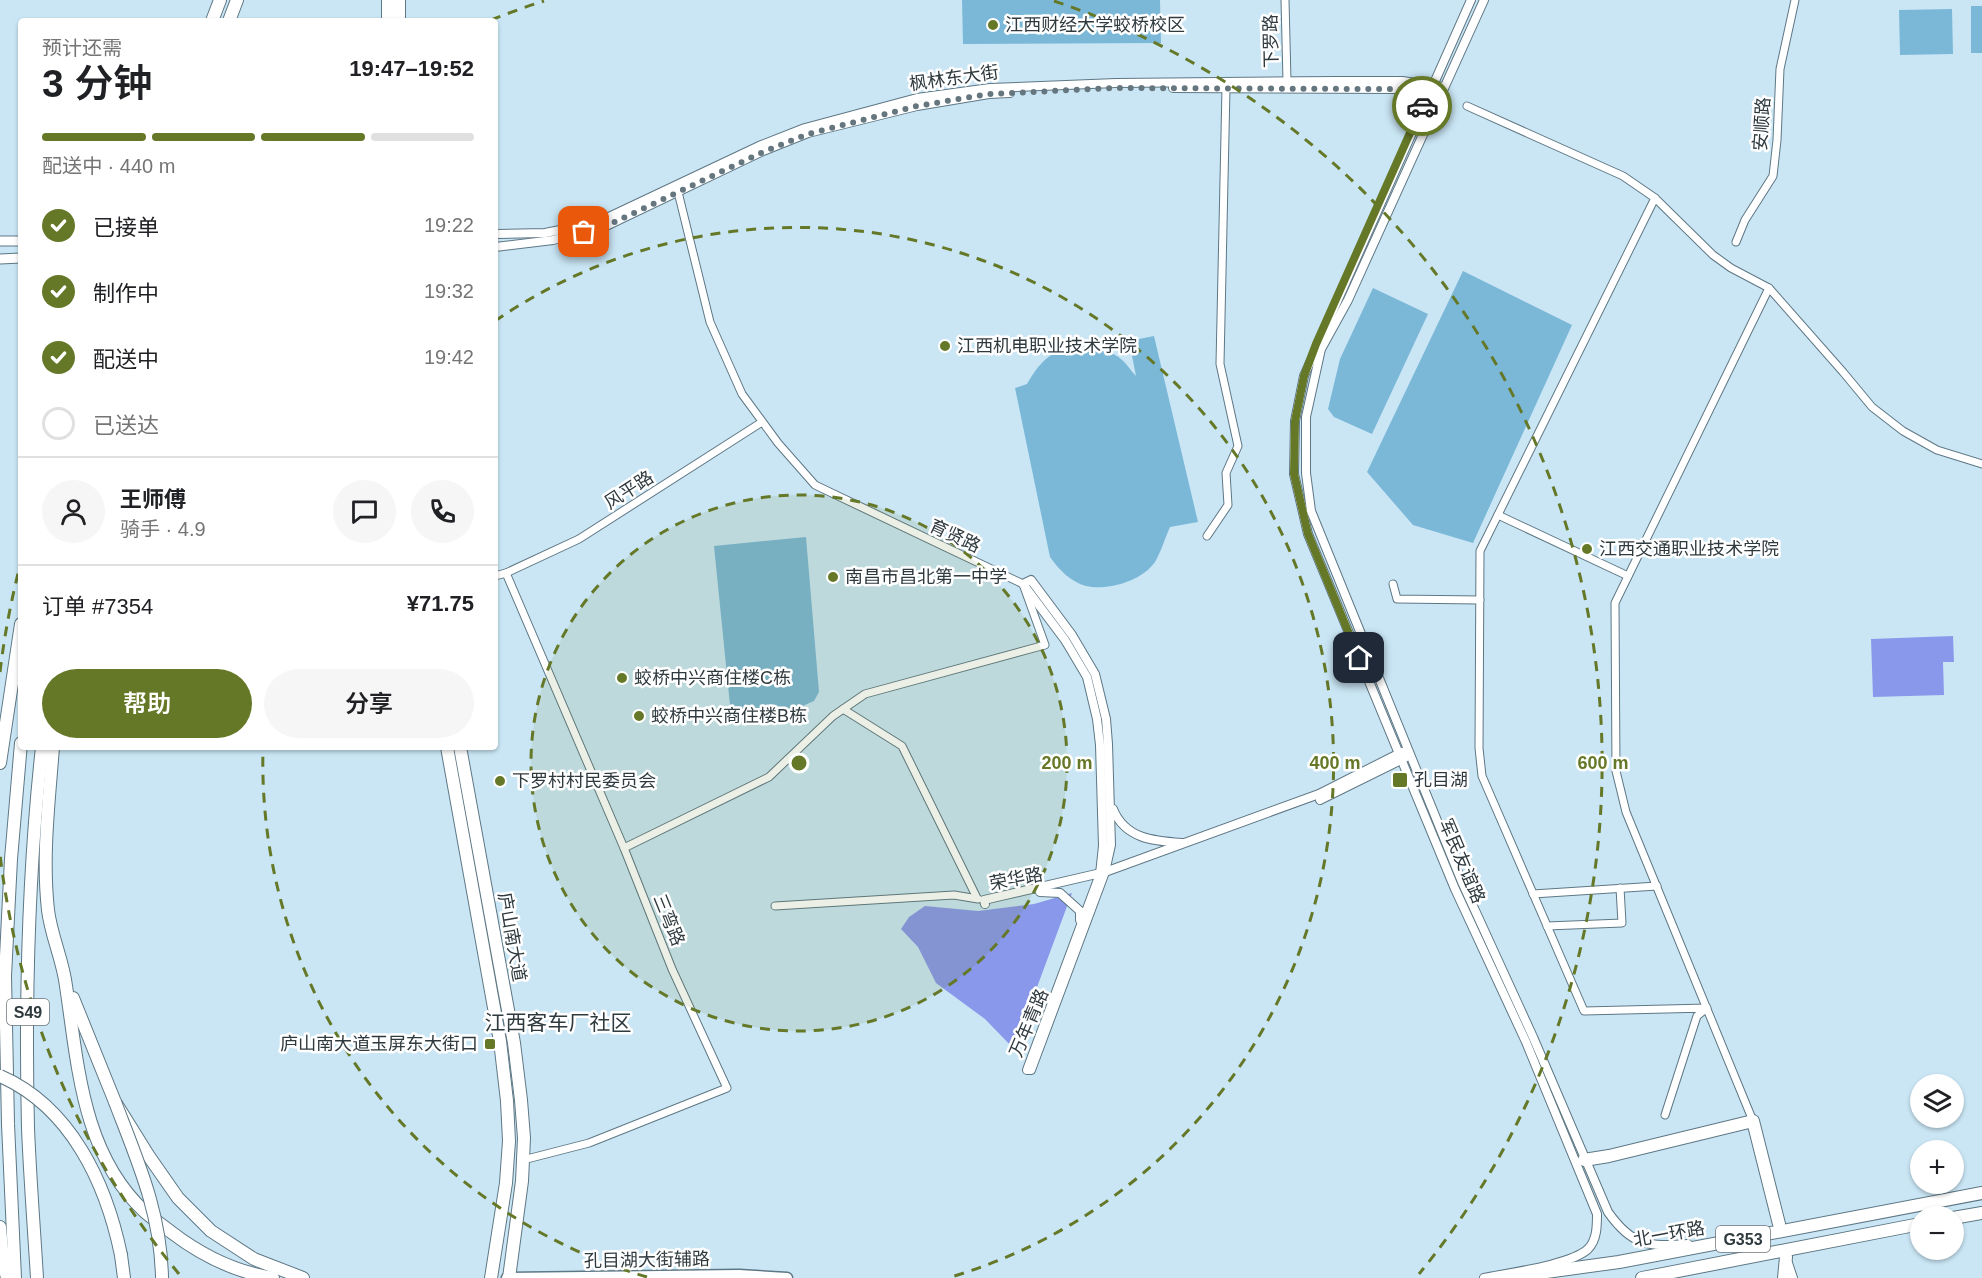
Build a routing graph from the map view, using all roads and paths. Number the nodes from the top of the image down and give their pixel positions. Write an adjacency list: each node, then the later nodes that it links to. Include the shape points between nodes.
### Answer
1 (220, 0): 9 (highway)
2 (237, 0): 10 (highway)
3 (388, 0): 11 (highway)
4 (399, 0): 12 (highway)
5 (1285, 0): 13 (street, 下罗路)
6 (1471, 0): 15 (street, 军民友谊路)
7 (1484, 0): 16 (street, 军民友谊路)
8 (1795, 0): 23 (street, 安顺路, via 1780,69 1773,176)
9 (213, 18)
10 (230, 18)
11 (388, 18)
12 (399, 18)
13 (1287, 81): 15 (street, 枫林东大街, via 1402,81); 20 (street, 枫林东大街, via 990,88 917,98 805,128 596,223 545,233)
14 (1226, 88): 15 (street, 枫林东大街); 18 (street, 枫林东大街, via 989,94 917,106 808,134); 31 (street, via 1220,364 1238,446 1226,473 1228,505)
15 (1429, 90): 16 (street, 枫林东大街); 46 (street, 军民友谊路, via 1316,344 1304,376 1295,421 1294,474 1308,534)
16 (1441, 92): 45 (street, 军民友谊路, via 1348,300 1321,349 1306,417 1311,511)
17 (1467, 106): 19 (street, via 1623,176)
18 (678, 192): 24 (street, 枫林东大街, via 600,229); 28 (street, 育贤路, via 710,322 742,394)
19 (1654, 198): 27 (street, via 1713,255); 30 (street)
20 (498, 234)
21 (0, 241): 22 (main road)
22 (18, 241)
23 (1736, 242)
24 (498, 247)
25 (18, 258): 26 (main road)
26 (0, 259)
27 (1769, 288): 29 (street, via 1872,407 1937,450); 34 (street)
28 (762, 422): 32 (street, 风平路, via 579,539); 35 (street, 育贤路, via 815,485)
29 (1982, 464)
30 (1498, 515): 34 (street); 37 (street, via 1480,551)
31 (1207, 536)
32 (506, 573): 33 (street); 50 (street, 三弯路)
33 (498, 575)
34 (1628, 576): 52 (street, via 1615,603 1616,771 1626,812)
35 (1023, 584): 39 (street, via 1045,645 865,694); 48 (street, 万年青路, via 1031,580 1095,674 1107,727); 51 (street, 万年青路, via 1087,676 1100,746)
36 (1393, 584): 37 (street, via 1397,599)
37 (1480, 600): 55 (street, via 1482,776)
38 (18, 644): 47 (highway)
39 (843, 709): 50 (street, via 769,777); 56 (street, via 902,746)
40 (20, 750): 77 (highway, S49, via 5,976)
41 (42, 750): 78 (highway, S49, via 33,828 27,977 28,1130)
42 (53, 750): 60 (highway, via 45,845 48,911)
43 (448, 750): 83 (highway, 庐山南大道, via 500,1041 507,1101 506,1183)
44 (461, 750): 66 (highway, 庐山南大道, via 514,1043)
45 (1409, 752): 46 (street, 荣华路); 67 (street, 军民友谊路, via 1462,882 1533,1038)
46 (1400, 757): 49 (street, 荣华路, via 1319,794); 51 (street, 荣华路, via 1322,799); 67 (street, 军民友谊路, via 1455,889)
47 (0, 763)
48 (1110, 802): 49 (street, via 1116,818 1137,835 1151,841); 51 (street, 万年青路, via 1111,845)
49 (1185, 843): 51 (street, 荣华路)
50 (624, 848): 66 (street, 三弯路, via 672,969 727,1088 589,1143)
51 (1102, 876): 54 (street, 荣华路); 56 (street, 荣华路); 59 (street, 万年青路); 59 (street, 万年青路, via 1027,1070)
52 (1657, 886): 53 (street); 61 (street)
53 (1620, 888): 55 (street); 58 (street, via 1622,923)
54 (1040, 892): 56 (street, 荣华路, via 985,904); 59 (street, via 1060,893 1073,902 1080,911)
55 (1533, 894): 58 (street)
56 (980, 899): 57 (street, via 954,895)
57 (775, 906)
58 (1547, 926): 61 (street, via 1584,1011)
59 (1080, 927)
60 (66, 980): 63 (highway); 81 (highway, via 88,1116 118,1180 145,1212 191,1248 235,1269)
61 (1707, 1008): 64 (street, via 1697,1016); 65 (street)
62 (0, 1076): 79 (highway, bridge, via 39,1100 81,1149 114,1220)
63 (115, 1101): 80 (highway, bridge, via 151,1197 160,1239); 82 (highway, bridge, via 178,1198 212,1232 254,1259)
64 (1665, 1115)
65 (1753, 1121): 67 (highway); 71 (highway)
66 (523, 1160): 84 (highway, 庐山南大道)
67 (1580, 1160): 74 (street, via 1608,1212 1630,1238 1663,1246); 86 (street, via 1597,1214 1597,1230 1587,1251 1570,1260)
68 (1982, 1193): 74 (highway, 北一环路 / G353)
69 (1982, 1213): 70 (highway)
70 (1964, 1216)
71 (1779, 1224)
72 (1910, 1226): 88 (highway, 北一环路 / G353)
73 (0, 1227): 76 (highway)
74 (1756, 1237): 87 (highway, 北一环路 / G353)
75 (1786, 1257): 89 (highway); 90 (street)
76 (7, 1278)
77 (15, 1278)
78 (37, 1278)
79 (124, 1278)
80 (162, 1278)
81 (273, 1278)
82 (303, 1278)
83 (491, 1278)
84 (508, 1278): 85 (main road, 孔目湖大街辅路, via 739,1275)
85 (787, 1278)
86 (1484, 1278)
87 (1503, 1278)
88 (1642, 1278)
89 (1784, 1278)
90 (1792, 1278)

